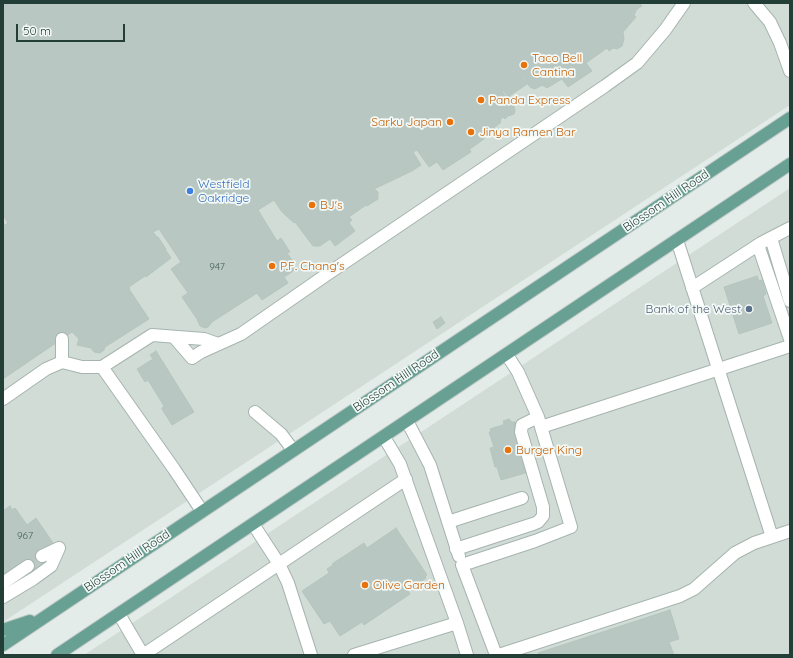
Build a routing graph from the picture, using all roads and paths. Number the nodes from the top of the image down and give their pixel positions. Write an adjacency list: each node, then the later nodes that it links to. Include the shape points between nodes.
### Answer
1 (684, 3): 15 (lane, via 637,62 605,86 241,334)
2 (754, 3): 3 (lane, via 770,22)
3 (790, 71)
4 (790, 118): 26 (main road, Blossom Hill Road)
5 (790, 164): 8 (main road)
6 (790, 228): 7 (lane)
7 (771, 238): 9 (lane); 11 (lane)
8 (677, 240): 10 (lane); 17 (main road)
9 (758, 245): 10 (lane); 14 (lane)
10 (692, 288): 20 (lane)
11 (790, 301)
12 (174, 337): 15 (lane, via 204,339); 15 (lane, via 192,358); 19 (lane, via 152,335)
13 (62, 339): 18 (lane)
14 (790, 339)
15 (218, 344)
16 (790, 346): 20 (lane)
17 (507, 355): 23 (main road); 24 (lane, via 518,372)
18 (62, 362): 19 (lane, via 82,367); 21 (lane, via 46,369)
19 (102, 367): 29 (lane)
20 (718, 369): 24 (lane); 33 (lane)
21 (3, 399)
22 (255, 412): 26 (lane, via 281,434)
23 (407, 421): 25 (main road); 30 (lane, via 430,464)
24 (539, 422): 34 (lane, via 522,425 521,432 543,507 543,516 533,524); 37 (lane, via 571,527)
25 (384, 437): 27 (lane); 31 (main road)
26 (293, 450): 29 (main road, Blossom Hill Road)
27 (406, 479): 36 (lane); 43 (lane)
28 (522, 498): 30 (lane)
29 (202, 511): 42 (main road, Blossom Hill Road)
30 (448, 522): 34 (lane)
31 (252, 524): 36 (lane); 41 (main road)
32 (790, 531): 33 (lane)
33 (772, 537): 52 (lane, via 735,553 694,589 680,596)
34 (456, 549): 37 (lane)
35 (44, 558): 40 (lane, via 58,548 51,566)
36 (279, 564): 47 (lane); 48 (lane, via 288,583)
37 (462, 565): 51 (lane)
38 (3, 584): 39 (lane, via 29,568)
39 (3, 589)
40 (3, 597)
41 (118, 614): 46 (main road); 47 (lane)
42 (46, 615): 44 (main road); 45 (main road, Blossom Hill Road)
43 (457, 623): 49 (lane); 50 (lane)
44 (3, 630)
45 (3, 645)
46 (65, 653)
47 (143, 655)
48 (311, 655)
49 (356, 655)
50 (467, 655)
51 (496, 655)
52 (499, 655)

